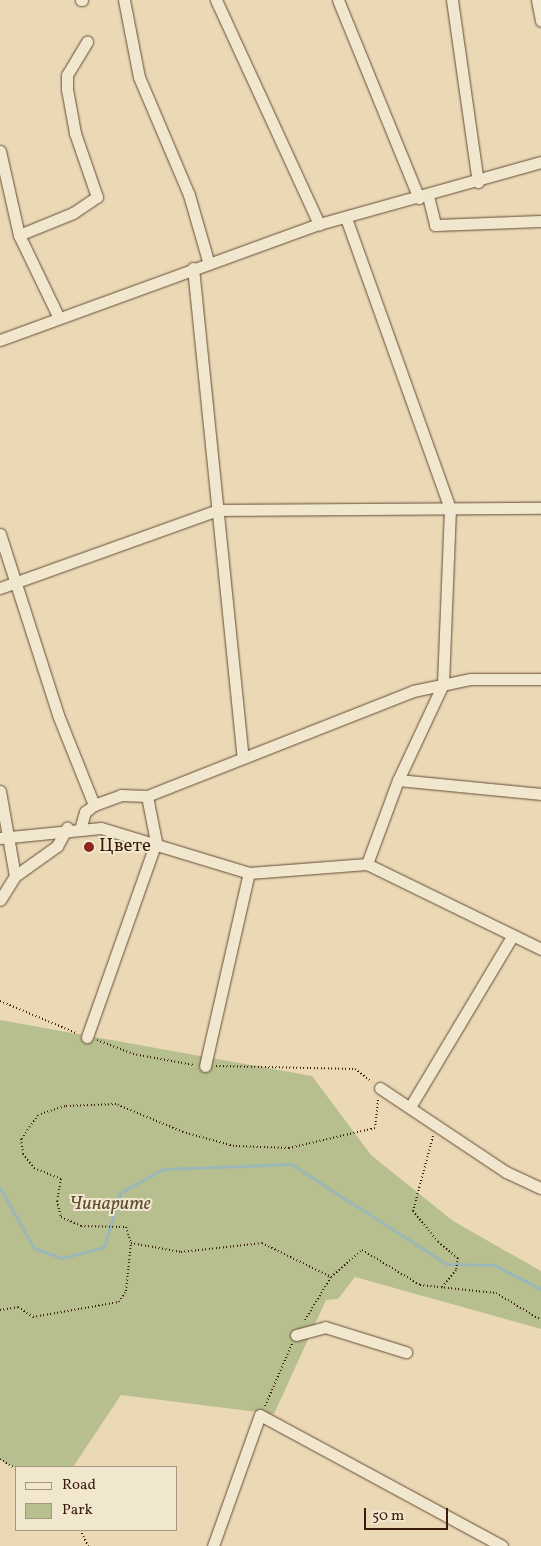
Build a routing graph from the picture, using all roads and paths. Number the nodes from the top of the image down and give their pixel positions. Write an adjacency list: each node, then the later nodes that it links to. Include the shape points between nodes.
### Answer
1 (124, 0): 16 (street, via 139,77 190,195)
2 (216, 0): 14 (street)
3 (338, 0): 11 (street)
4 (452, 0): 10 (street)
5 (537, 0): 6 (street)
6 (541, 21)
7 (87, 42): 15 (street, via 67,75 67,90 75,133 97,197 73,213)
8 (0, 151): 15 (street)
9 (541, 162): 10 (street)
10 (478, 182): 11 (street)
11 (423, 197): 12 (street); 13 (street, via 435,225)
12 (346, 218): 14 (street); 21 (street)
13 (541, 221)
14 (319, 224): 16 (street)
15 (18, 235): 18 (street)
16 (208, 261): 17 (street)
17 (193, 268): 18 (street); 22 (street)
18 (59, 318): 19 (street)
19 (0, 340)
20 (541, 508): 21 (street)
21 (450, 509): 22 (street); 27 (street)
22 (218, 510): 24 (street); 28 (street)
23 (0, 534): 24 (street)
24 (17, 582): 25 (street); 33 (street, via 58,714)
25 (0, 588)
26 (541, 679): 27 (street, via 470,679)
27 (443, 684): 28 (street, via 413,691); 29 (street)
28 (243, 757): 32 (street)
29 (398, 780): 31 (street); 38 (street)
30 (0, 791): 36 (street)
31 (541, 794)
32 (147, 796): 33 (street, via 120,795); 37 (street)
33 (94, 805): 34 (street, via 85,812)
34 (81, 826): 35 (street); 37 (street)
35 (67, 828): 36 (street); 40 (street, via 57,846)
36 (6, 837): 40 (street)
37 (156, 842): 39 (street); 45 (street)
38 (367, 864): 39 (street); 42 (street)
39 (249, 873): 46 (street)
40 (16, 876): 41 (street)
41 (0, 900)
42 (513, 935): 43 (street); 48 (street)
43 (541, 949)
44 (0, 1001): 45 (path)
45 (87, 1037): 46 (path, via 133,1054)
46 (204, 1066): 47 (path, via 356,1069)
47 (380, 1088): 48 (street); 51 (path, via 374,1128 289,1148 234,1146 183,1132 116,1104 65,1106 38,1115 21,1139 23,1154 34,1168 61,1179 57,1201 61,1217 102,1229 126,1227)
48 (410, 1107): 49 (street)
49 (436, 1125): 50 (street, via 506,1172); 52 (path, via 413,1211 438,1242 458,1258 456,1270)
50 (541, 1188)
51 (130, 1243): 52 (path, via 181,1252 262,1243 331,1277 362,1250 420,1284); 53 (path, via 126,1292 119,1302 33,1317 18,1307)
52 (442, 1287): 54 (path, via 496,1293)
53 (0, 1310)
54 (541, 1320)
55 (296, 1335): 56 (street, via 325,1327)
56 (406, 1352)
57 (0, 1459): 58 (path)
58 (15, 1468)
59 (80, 1531): 60 (path)
60 (88, 1546)
61 (213, 1546): 62 (street, via 260,1415)
62 (502, 1546)

